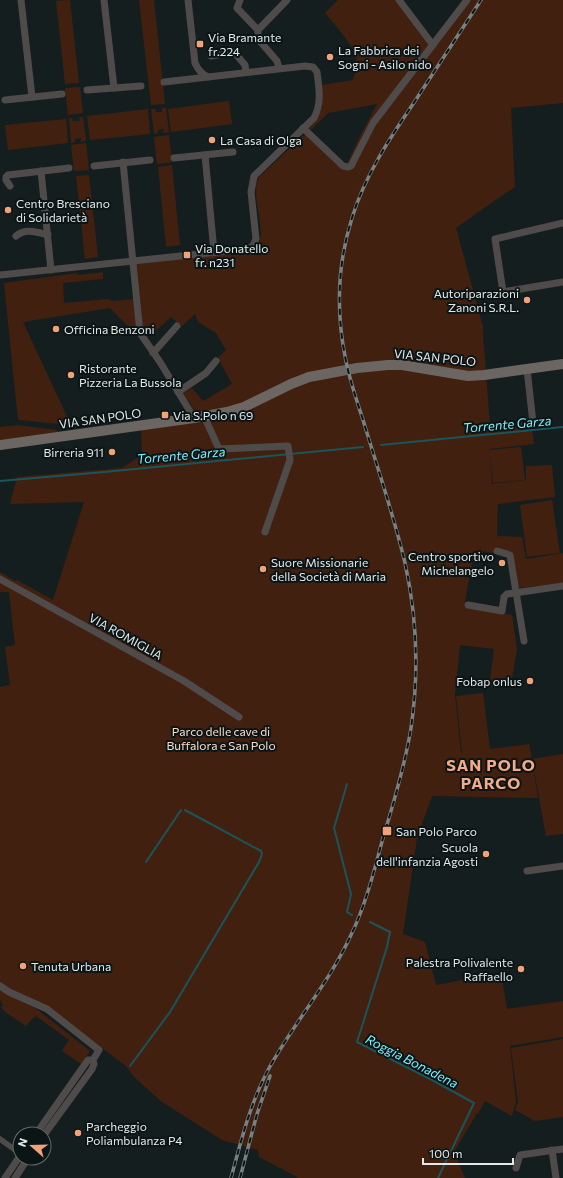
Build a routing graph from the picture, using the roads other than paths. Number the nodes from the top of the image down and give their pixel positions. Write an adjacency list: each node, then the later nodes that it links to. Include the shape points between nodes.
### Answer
1 (21, 0): 19 (street)
2 (104, 0): 16 (street)
3 (188, 0): 13 (street, via 195,63 200,72)
4 (240, 0): 8 (street, via 237,8)
5 (287, 0): 8 (street)
6 (399, 0): 9 (street)
7 (467, 0): 9 (street)
8 (258, 30): 11 (street, via 258,39 277,61)
9 (433, 45): 21 (street, via 373,123 348,168)
10 (211, 56): 12 (street, via 234,52 245,65)
11 (279, 68): 12 (street); 21 (street, via 305,66 313,67 318,72 318,110 314,118)
12 (246, 72): 13 (street)
13 (208, 77): 14 (street)
14 (164, 82)
15 (141, 86): 16 (street)
16 (114, 88): 17 (street)
17 (86, 90)
18 (62, 94): 19 (street)
19 (32, 97): 20 (street)
20 (5, 100)
21 (303, 128): 34 (street, via 254,176 251,192 256,239 254,246)
22 (233, 152): 23 (street)
23 (205, 155): 24 (street); 34 (street)
24 (174, 158)
25 (150, 160): 26 (street)
26 (123, 162): 27 (street); 35 (street)
27 (94, 166)
28 (69, 168): 29 (street)
29 (41, 171): 30 (street, via 8,175 6,180); 32 (street)
30 (10, 186)
31 (563, 223): 38 (street, via 495,239 503,292)
32 (48, 235): 33 (street, via 26,231); 36 (street)
33 (16, 236)
34 (214, 252): 35 (street)
35 (133, 261): 36 (street); 40 (street, via 140,333)
36 (51, 270): 37 (street)
37 (0, 275)
38 (563, 282)
39 (177, 326): 40 (street)
40 (153, 353): 44 (street)
41 (216, 361): 44 (street, via 206,373)
42 (563, 364): 43 (main road, VIA SAN POLO)
43 (527, 369): 45 (main road, VIA SAN POLO, via 468,376 402,365 357,368 309,377 244,407); 46 (street)
44 (178, 392): 45 (street)
45 (199, 417): 47 (main road, VIA SAN POLO); 48 (street, via 219,449 288,446 290,460)
46 (533, 423)
47 (0, 445)
48 (264, 532)
49 (498, 550): 52 (street, via 510,555)
50 (0, 579): 55 (street, VIA ROMIGLIA, via 184,681)
51 (563, 586): 52 (street)
52 (516, 592): 53 (street, via 504,597 502,611); 54 (street)
53 (468, 605)
54 (524, 641)
55 (239, 717)
56 (563, 866): 57 (street)
57 (527, 871)
58 (0, 986): 59 (street, via 47,1009 99,1050)
59 (93, 1060): 60 (street, via 88,1060); 61 (street, via 92,1069)
60 (82, 1069): 61 (street); 62 (street)
61 (77, 1089): 63 (street)
62 (42, 1126)
63 (50, 1126)
64 (0, 1139): 65 (street)
65 (12, 1148)
66 (563, 1149): 67 (street)
67 (552, 1150): 70 (street, via 520,1155); 73 (street)
68 (12, 1166): 71 (street)
69 (23, 1166): 72 (street)
70 (516, 1168)
71 (5, 1178)
72 (15, 1178)
73 (556, 1178)

